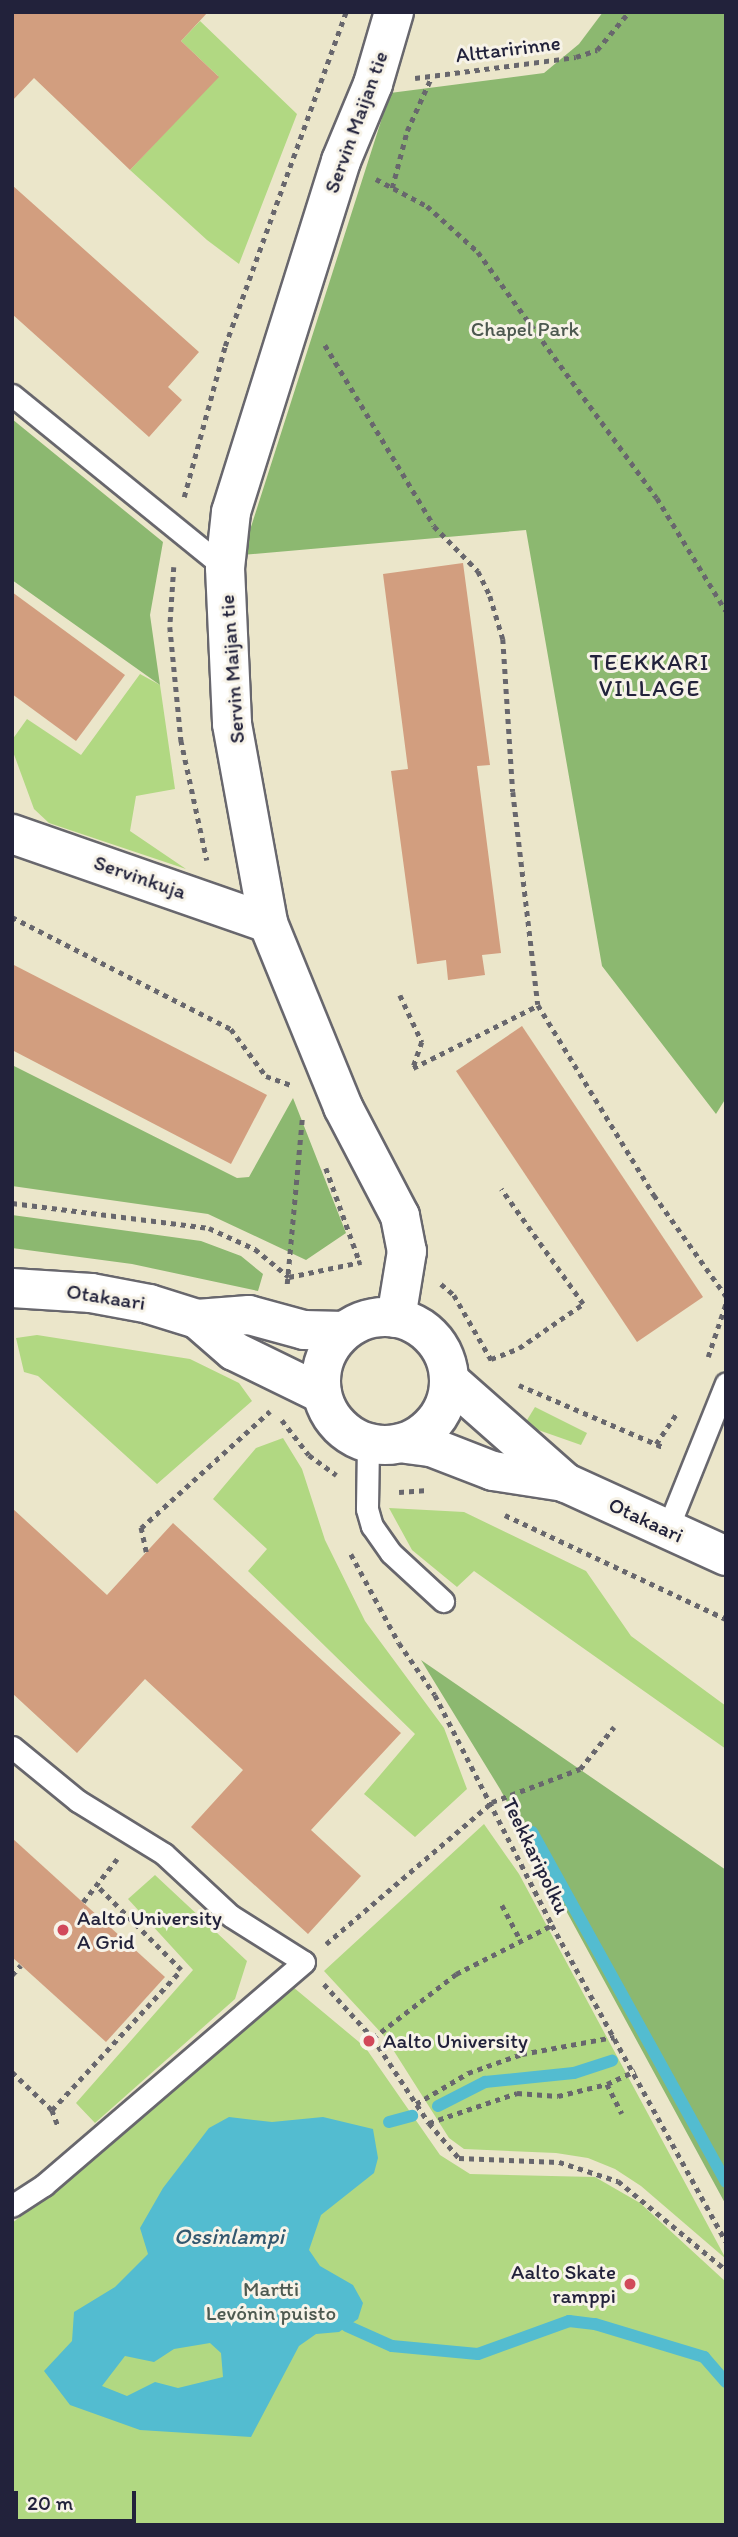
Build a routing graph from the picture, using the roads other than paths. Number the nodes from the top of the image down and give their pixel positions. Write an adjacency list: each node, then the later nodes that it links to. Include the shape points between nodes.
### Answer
1 (394, 12): 3 (street, Servin Maijan tie, via 373,85 341,161 232,512)
2 (12, 395): 3 (lane)
3 (225, 568): 5 (street, Servin Maijan tie, via 232,724)
4 (12, 834): 5 (street, Servinkuja)
5 (268, 923): 7 (street, Servin Maijan tie, via 344,1107 400,1216 407,1251)
6 (12, 1288): 8 (street, Otakaari, via 90,1293)
7 (396, 1318): 9 (street, via 372,1318); 10 (street, via 422,1328 436,1342)
8 (197, 1319): 9 (street, Otakaari, via 250,1315 304,1329); 12 (street, Otakaari, via 234,1351)
9 (344, 1331): 12 (street, via 327,1353)
10 (449, 1380): 14 (street, via 440,1416); 15 (street, Otakaari)
11 (726, 1383): 16 (lane)
12 (321, 1394): 13 (street, via 337,1425)
13 (368, 1444): 14 (street); 18 (lane, via 367,1509 372,1526 391,1553)
14 (406, 1444): 15 (street, Otakaari, via 431,1447 493,1471)
15 (566, 1483): 16 (street, Otakaari)
16 (667, 1530): 17 (street, Otakaari)
17 (726, 1556)
18 (443, 1601)
19 (12, 1747): 20 (lane, via 78,1801 164,1854 232,1916 304,1962 44,2185)
20 (12, 2206)

